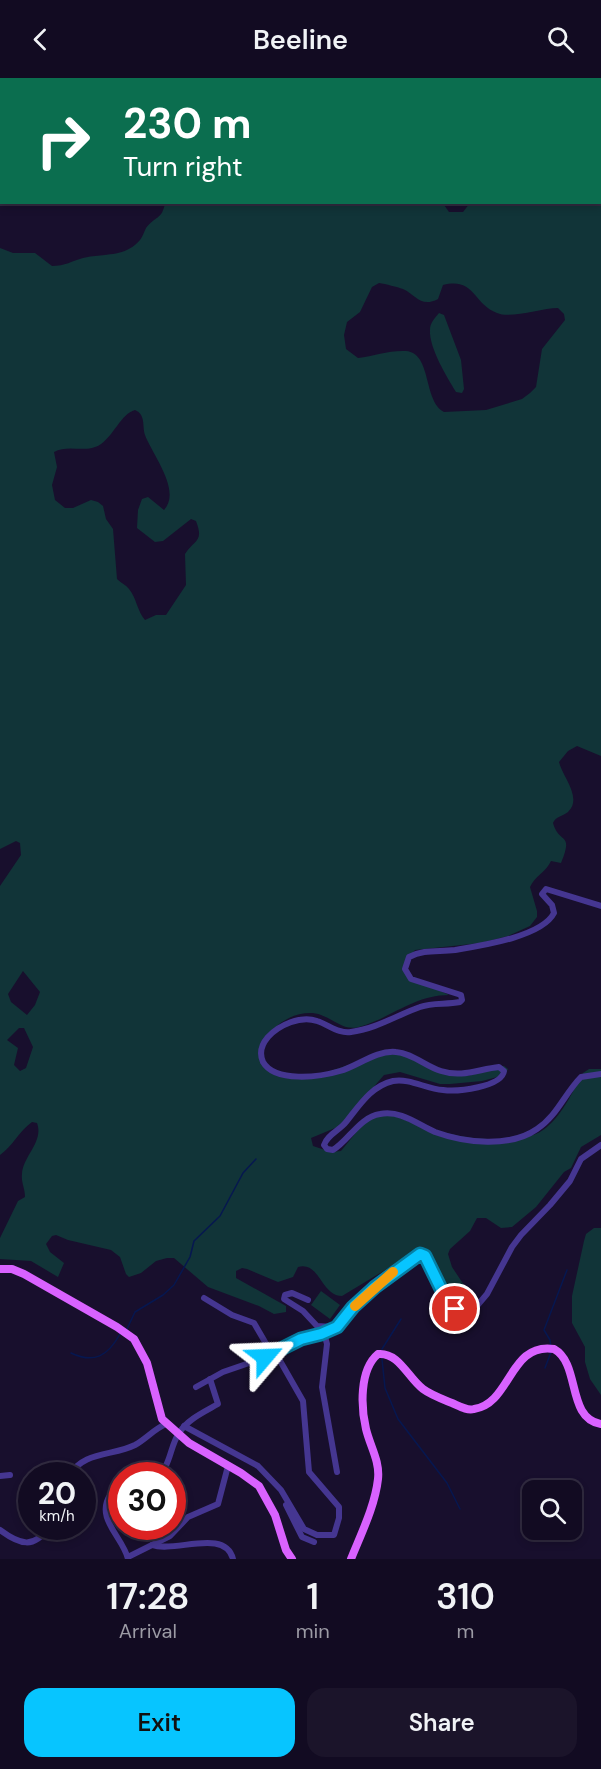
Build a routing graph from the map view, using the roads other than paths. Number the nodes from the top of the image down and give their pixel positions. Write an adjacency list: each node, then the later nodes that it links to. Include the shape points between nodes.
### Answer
1 (601, 906): 2 (street, via 546,889 542,894 554,913 539,927 495,943 420,952 409,957 405,969 411,979 461,995 460,1002 420,1006 370,1028 350,1032 312,1020 295,1021 272,1033 262,1047 261,1057 269,1069 292,1077 341,1071 381,1053 396,1052 442,1072 470,1073 499,1067 504,1071 497,1082 455,1090 399,1081 381,1085 325,1141 327,1149 333,1150 359,1125 381,1114 410,1118 436,1132 459,1138 498,1141 524,1136 546,1122 581,1077)
2 (601, 1074)
3 (601, 1145): 7 (street, via 581,1159 570,1181 521,1235 476,1307 463,1311 450,1304 425,1256 420,1254 375,1287)
4 (0, 1269): 12 (main road, via 24,1274 134,1339 147,1363 158,1411)
5 (204, 1298): 9 (street, via 254,1323)
6 (308, 1300): 7 (street, via 292,1293 284,1299 317,1326)
7 (337, 1327): 8 (street)
8 (324, 1333): 9 (street); 19 (street, via 327,1344 322,1387)
9 (274, 1353): 10 (street); 22 (street, via 303,1401 309,1472 340,1511 334,1535 317,1535 304,1529)
10 (210, 1379): 11 (street); 14 (street, via 218,1404)
11 (196, 1387)
12 (166, 1424): 15 (main road); 16 (street, via 132,1446)
13 (601, 1424): 35 (main road, via 584,1415 565,1360 554,1349 535,1351 525,1357 492,1400 470,1410 429,1393 395,1358 378,1354 371,1362 363,1390 365,1423 378,1480)
14 (184, 1426): 15 (street); 22 (street, via 252,1462)
15 (178, 1434): 17 (street); 18 (main road)
16 (84, 1462)
17 (168, 1462)
18 (228, 1466): 31 (street, via 218,1504 188,1517 170,1536); 34 (main road, via 263,1491)
19 (337, 1472)
20 (10, 1475): 21 (street)
21 (0, 1476)
22 (281, 1491): 30 (street, via 302,1537)
23 (108, 1501): 24 (street)
24 (108, 1521)
25 (0, 1530): 26 (street)
26 (18, 1540)
27 (20, 1540): 28 (street)
28 (37, 1540)
29 (118, 1540): 32 (street)
30 (314, 1542)
31 (152, 1545): 32 (street); 33 (street, via 164,1548 190,1543 222,1544 230,1549)
32 (128, 1558)
33 (233, 1559)
34 (292, 1559)
35 (351, 1559)

